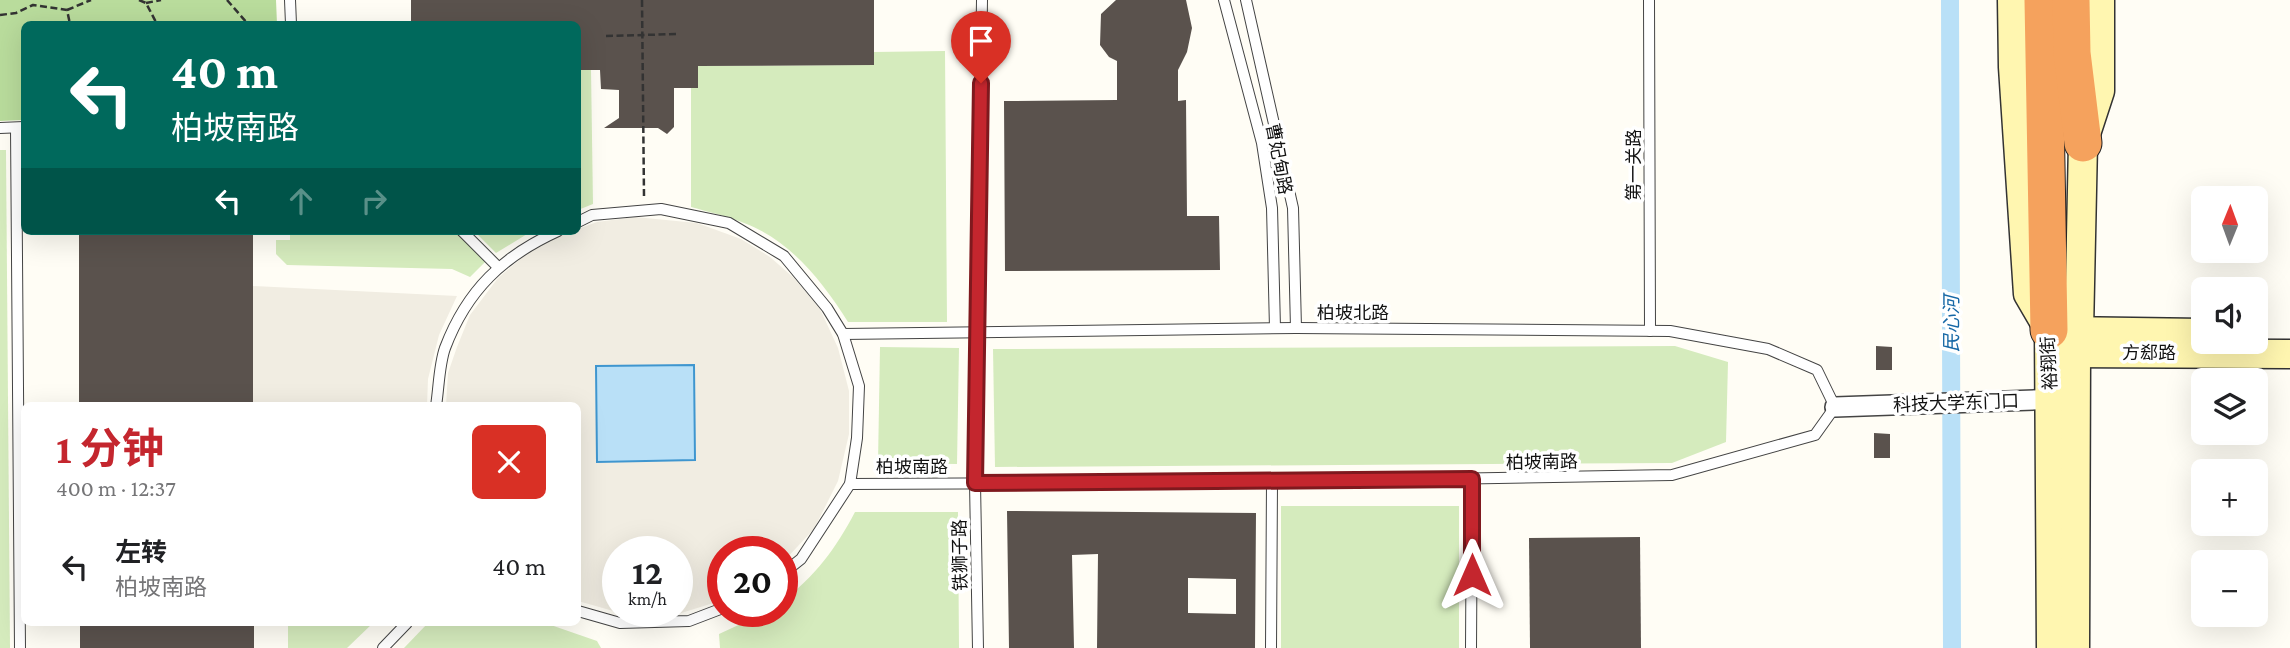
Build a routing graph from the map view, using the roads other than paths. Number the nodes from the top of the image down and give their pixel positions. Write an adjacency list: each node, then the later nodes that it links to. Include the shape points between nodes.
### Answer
1 (290, 0): 10 (lane)
2 (982, 0): 21 (lane, 铁狮子路)
3 (1224, 0): 18 (lane, 曹妃甸路, via 1264,156 1272,208)
4 (1246, 0): 19 (lane, 曹妃甸路, via 1293,208)
5 (1649, 0): 20 (lane, 第一关路)
6 (2012, 0): 26 (main road, 裕翔街, via 2012,66 2028,294)
7 (2043, 0): 26 (highway)
8 (2071, 0): 13 (highway)
9 (2100, 0): 13 (main road, 裕翔街, via 2100,91)
10 (291, 21)
11 (20, 127): 12 (lane); 39 (lane)
12 (0, 128)
13 (2083, 144): 26 (main road, 裕翔街)
14 (581, 220): 22 (lane, via 592,215 661,209 729,223 784,256)
15 (466, 235): 17 (lane)
16 (551, 235): 17 (lane)
17 (497, 266): 29 (lane, via 467,304 445,349)
18 (1275, 328): 19 (lane, 柏坡北路); 21 (lane, 柏坡北路)
19 (1296, 328): 20 (lane, 柏坡北路)
20 (1650, 331): 30 (lane, 柏坡北路, via 1768,349 1817,370)
21 (977, 332): 22 (lane, 柏坡北路); 33 (lane, 铁狮子路)
22 (843, 334): 34 (lane, via 859,386)
23 (2191, 334): 26 (main road, 方郄路)
24 (2268, 334): 25 (main road)
25 (2290, 335)
26 (2063, 342): 27 (main road, 方郄路); 28 (main road, 裕翔街)
27 (2290, 354)
28 (2064, 400): 30 (street, 科技大学东门口); 44 (main road, 裕翔街); 45 (main road, 裕翔街)
29 (437, 402)
30 (1835, 407): 31 (lane, 柏坡南路, via 1815,435 1672,475)
31 (1472, 479): 32 (lane, 柏坡南路); 43 (lane)
32 (1272, 482): 33 (lane, 柏坡南路); 42 (lane)
33 (975, 483): 34 (lane, 柏坡南路); 41 (lane, 铁狮子路)
34 (850, 484): 35 (lane)
35 (798, 561)
36 (581, 612): 37 (lane, via 620,623 689,621)
37 (707, 614)
38 (404, 626): 40 (lane)
39 (20, 648)
40 (383, 648)
41 (978, 648)
42 (1271, 648)
43 (1471, 648)
44 (2051, 648)
45 (2075, 648)

